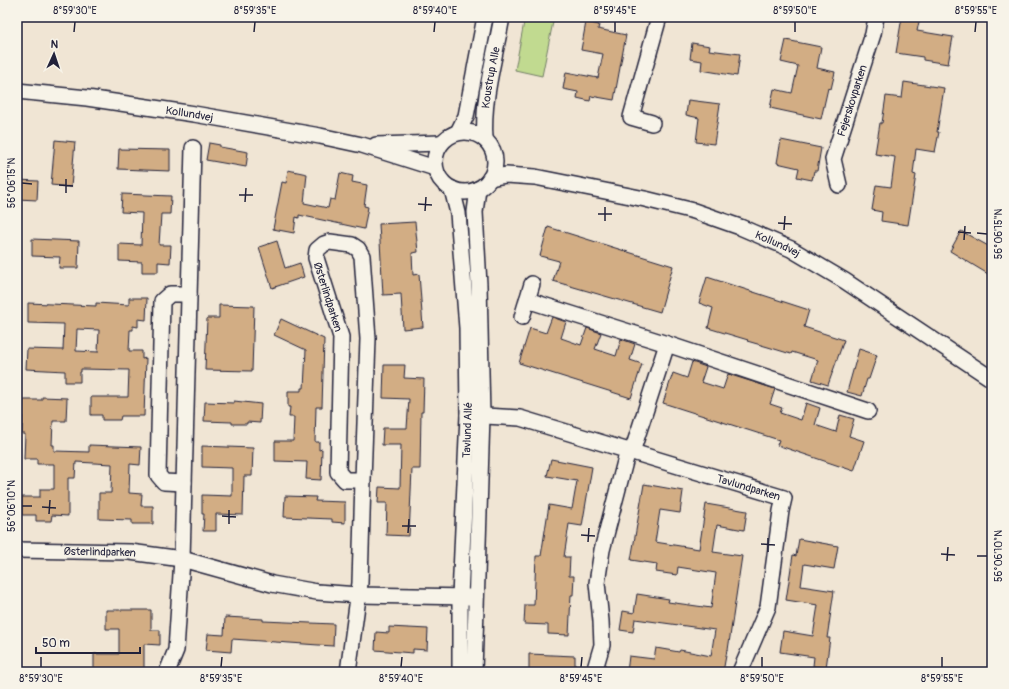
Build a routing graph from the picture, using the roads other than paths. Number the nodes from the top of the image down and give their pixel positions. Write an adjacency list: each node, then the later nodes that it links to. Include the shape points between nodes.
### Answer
1 (486, 17): 7 (street, Koustrup Alle, via 466,116)
2 (502, 17): 8 (street, Koustrup Alle, via 486,103)
3 (659, 17): 6 (street, via 631,117)
4 (876, 17): 16 (street, Fejerskovparken, via 833,159)
5 (17, 91): 10 (street, Kollundvej, via 194,114)
6 (652, 123)
7 (458, 132): 8 (street, via 476,134); 9 (street)
8 (485, 139): 12 (street, via 491,146)
9 (441, 143): 10 (street, Kollundvej); 13 (street, via 437,150)
10 (362, 145): 13 (street, Kollundvej)
11 (193, 148): 20 (street)
12 (494, 156): 14 (street, Kollundvej); 15 (street)
13 (435, 168): 17 (street, via 441,181)
14 (535, 177): 15 (street, Kollundvej, via 506,175); 24 (street, Kollundvej, via 645,198 694,211 791,249)
15 (490, 178): 18 (street)
16 (839, 185)
17 (452, 189): 18 (street); 26 (street, Tavlund Allé, via 458,213)
18 (478, 189): 26 (street, Tavlund Allé, via 475,212 479,285)
19 (532, 284): 21 (street)
20 (189, 294): 29 (street); 29 (street, via 170,294 162,301 158,475 164,482)
21 (527, 300): 22 (street); 23 (street)
22 (522, 317)
23 (667, 344): 25 (street); 27 (street)
24 (992, 378)
25 (868, 411)
26 (475, 416): 27 (street, Tavlundparken, via 520,418); 33 (street, Tavlund Allé); 34 (street, Tavlund Allé)
27 (630, 451): 39 (street, via 601,556 597,582 602,645); 40 (street, Tavlundparken, via 784,498 768,607)
28 (363, 480): 28 (street, Østerlindparken, via 368,339 362,256 352,245 330,242 317,250 316,258 341,337 338,472 344,480); 32 (street, Østerlindparken)
29 (184, 483): 31 (street)
30 (17, 550): 31 (street, Østerlindparken, via 130,552)
31 (182, 559): 32 (street, Østerlindparken, via 272,584 317,592); 35 (street, via 176,650)
32 (358, 595): 33 (street, Østerlindparken); 36 (street, Østerlindparken)
33 (460, 597): 34 (street, Østerlindparken); 37 (street, Tavlund Allé)
34 (476, 597): 38 (street, Tavlund Allé)
35 (167, 672)
36 (348, 672)
37 (460, 672)
38 (474, 672)
39 (594, 672)
40 (740, 672)

